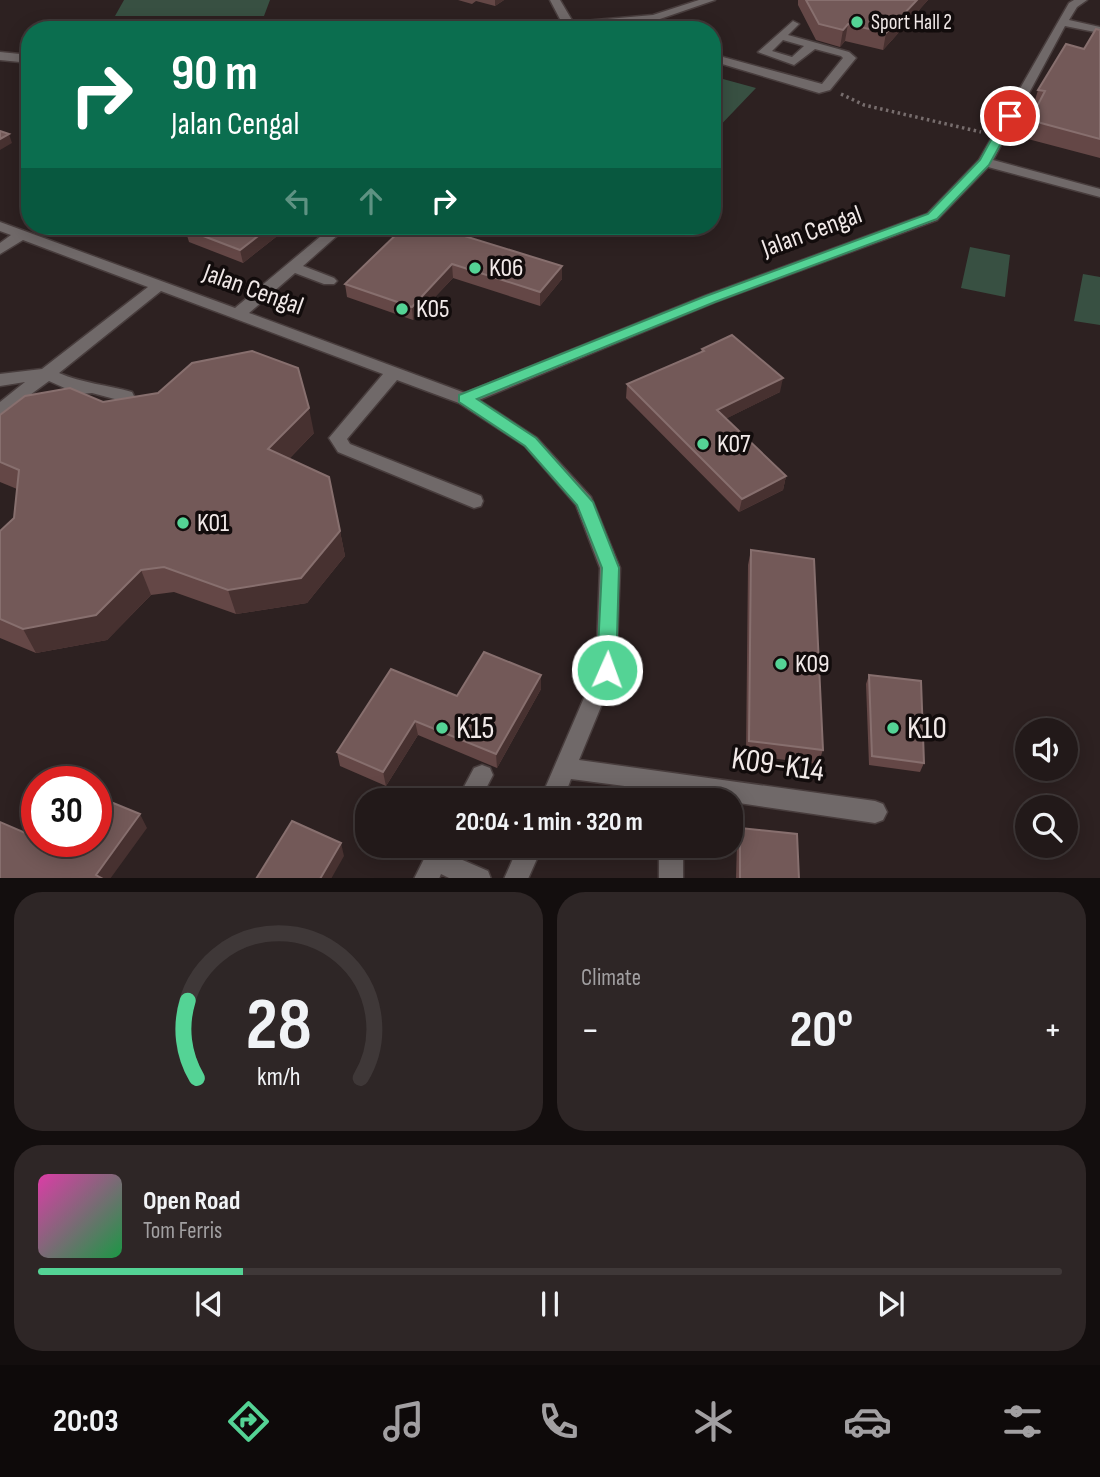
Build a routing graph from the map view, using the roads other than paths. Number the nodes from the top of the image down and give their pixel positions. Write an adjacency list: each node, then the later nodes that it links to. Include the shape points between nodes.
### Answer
1 (555, 0): 5 (street)
2 (710, 0): 4 (street)
3 (1082, 0): 7 (street, Jalan Cengal, via 1073,5)
4 (638, 20): 6 (street)
5 (567, 21)
6 (628, 21)
7 (1063, 22): 9 (street); 15 (street, Jalan Cengal)
8 (793, 24): 10 (street)
9 (1100, 30)
10 (780, 36): 11 (street); 11 (street, via 764,52 794,61)
11 (813, 45): 14 (street, via 850,58 826,87 819,89)
12 (0, 56): 13 (street)
13 (21, 58)
14 (721, 60)
15 (985, 162): 16 (street); 31 (street, Jalan Cengal, via 933,216)
16 (1100, 193)
17 (0, 226): 18 (street, Jalan Cengal)
18 (21, 234)
19 (21, 235): 22 (street)
20 (25, 235): 25 (street, Jalan Cengal)
21 (330, 235): 23 (street)
22 (0, 250)
23 (293, 267): 24 (street); 26 (street)
24 (329, 281)
25 (160, 285): 26 (street, Jalan Cengal); 28 (street)
26 (239, 313): 27 (street, Jalan Cengal)
27 (393, 373): 31 (street, Jalan Cengal); 33 (street, via 338,438 344,448)
28 (47, 374): 29 (street); 30 (street, via 78,388); 32 (street)
29 (0, 380)
30 (125, 396)
31 (465, 398): 34 (street, Jalan Cengal, via 531,442 584,502 610,568 607,670)
32 (0, 411)
33 (474, 501)
34 (566, 768): 37 (street, Jalan Cengal); 38 (street, K09-K14)
35 (482, 775): 36 (street)
36 (475, 788)
37 (557, 788)
38 (657, 788)
39 (743, 798): 40 (street, K09-K14)
40 (875, 812)
41 (525, 858): 45 (street)
42 (671, 858): 46 (street)
43 (435, 861): 44 (street)
44 (479, 878)
45 (516, 878)
46 (671, 878)

